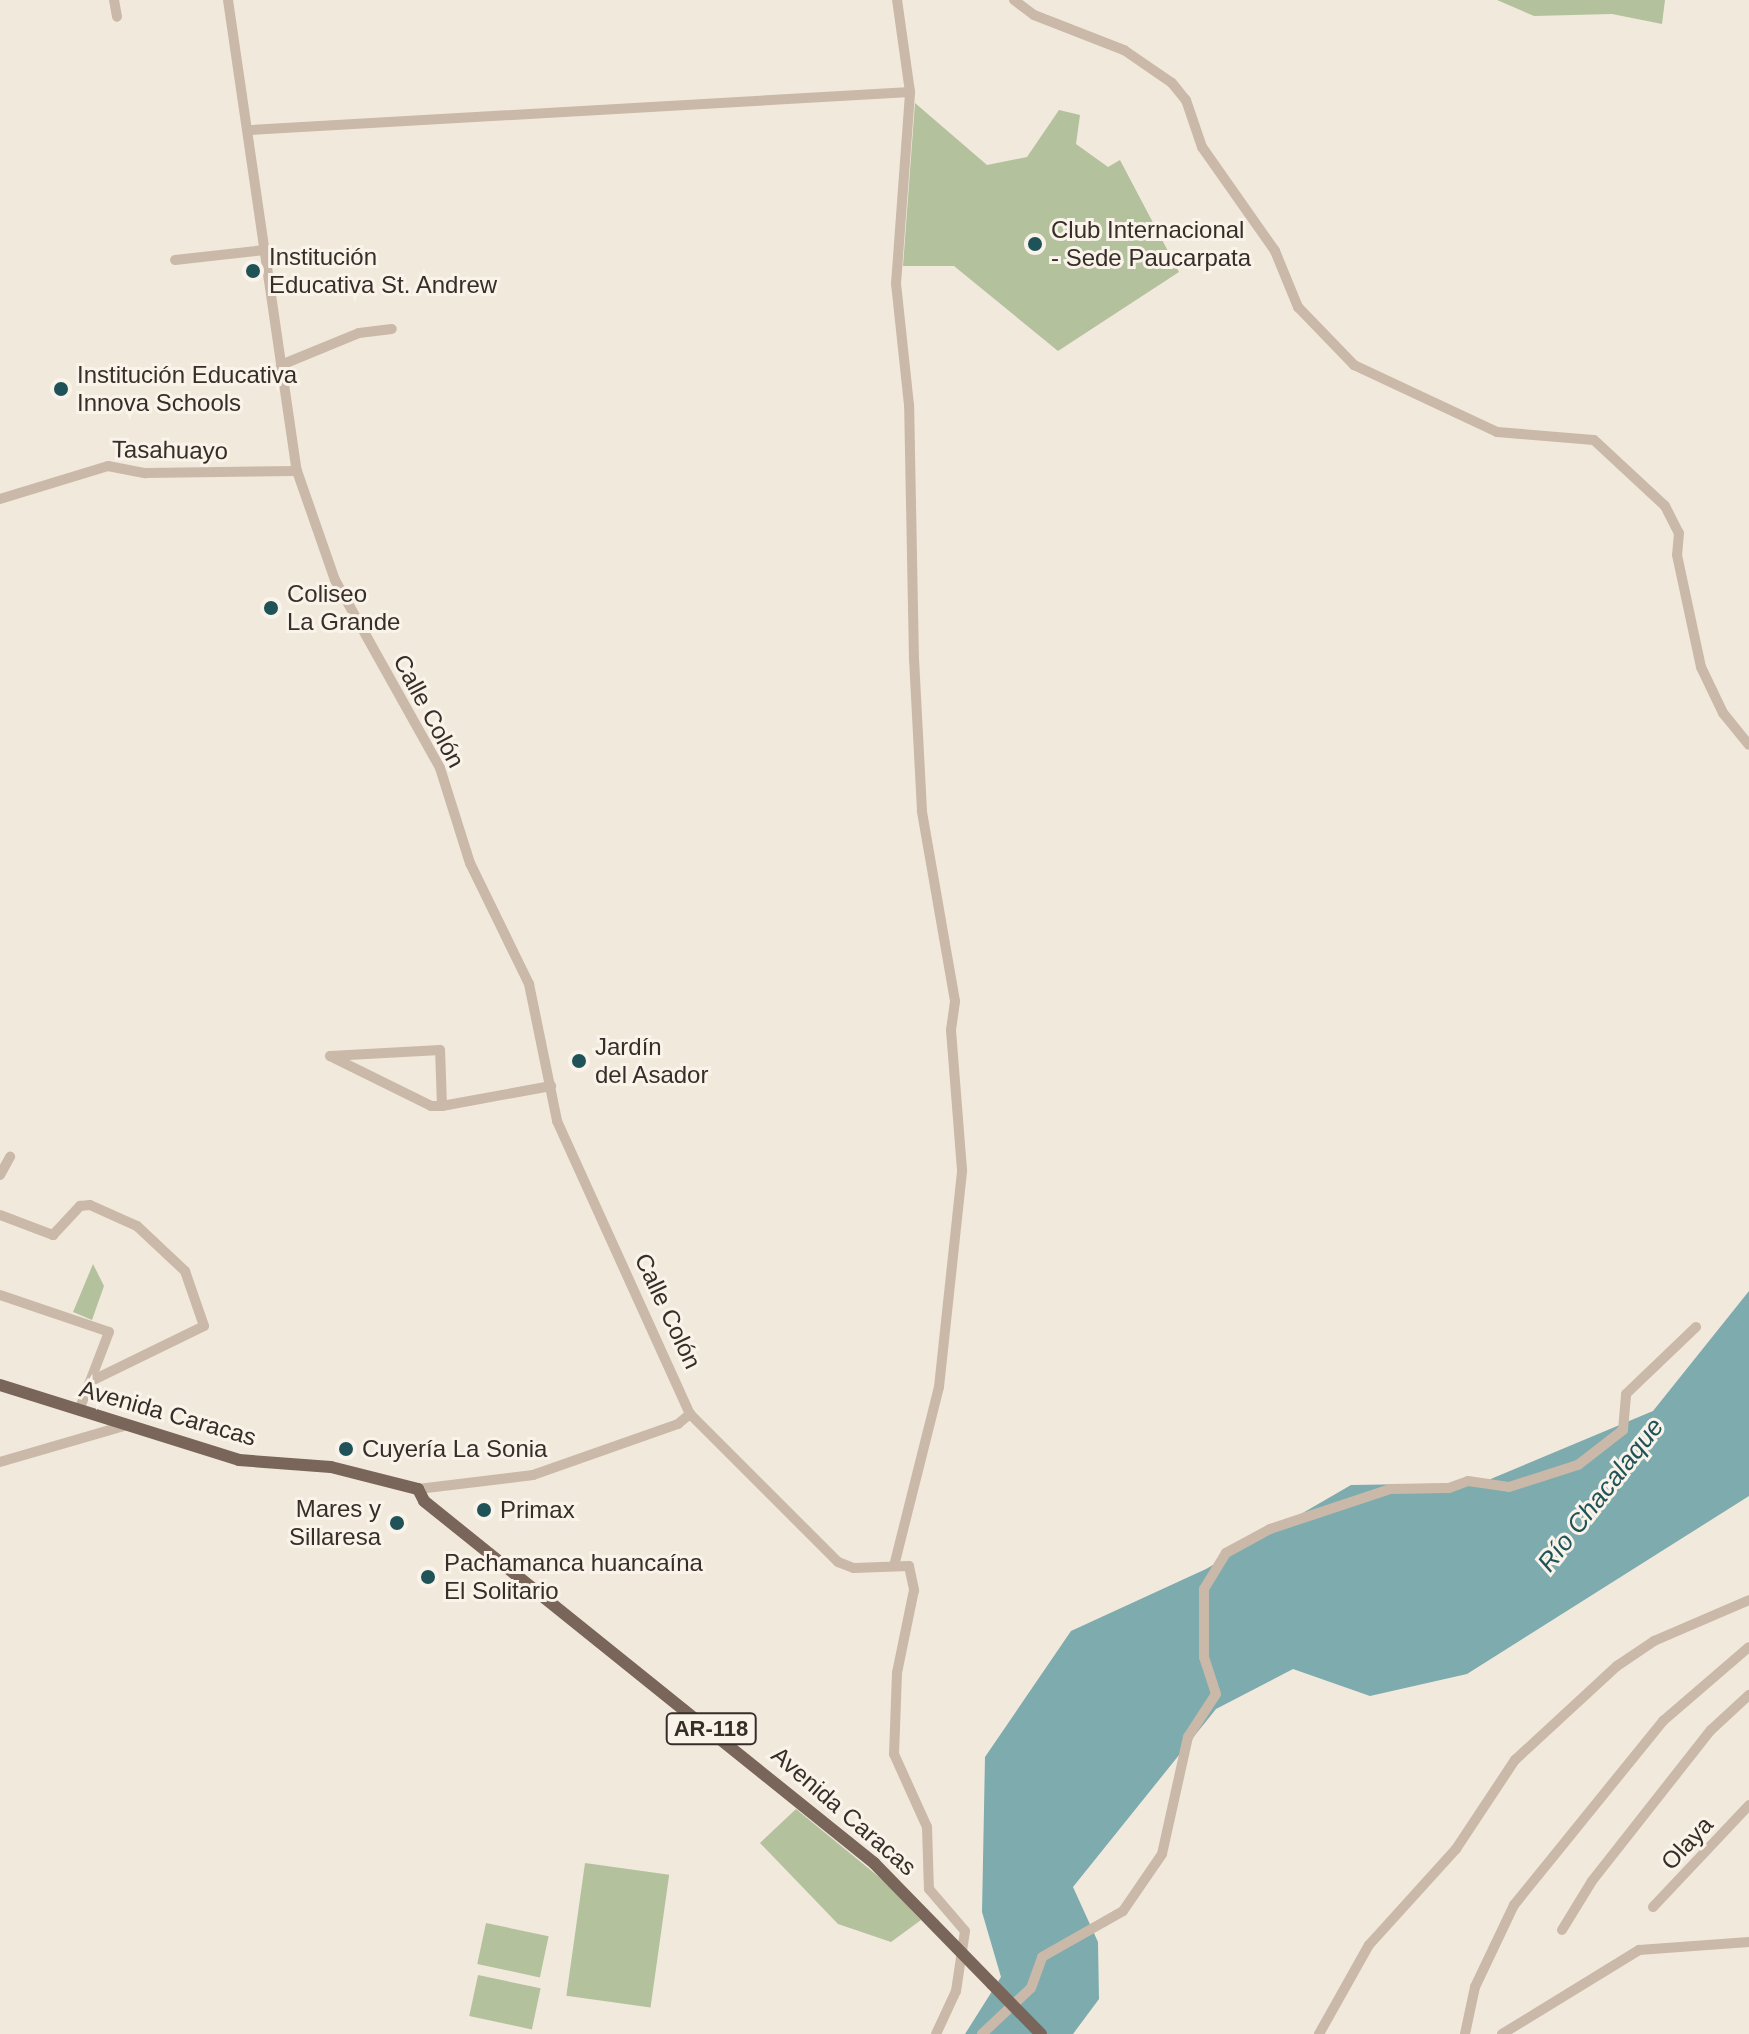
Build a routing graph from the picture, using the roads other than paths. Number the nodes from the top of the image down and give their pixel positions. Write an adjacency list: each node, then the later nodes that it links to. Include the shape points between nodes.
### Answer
1 (114, 0): 5 (street)
2 (228, 0): 7 (street, Calle Colón)
3 (897, 0): 6 (street)
4 (1014, 0): 14 (street, via 1048,22 1124,50 1172,83 1186,100 1202,147 1275,251 1298,307 1354,365 1497,432 1594,440 1665,506 1679,533 1677,555 1701,667 1723,713)
5 (117, 17)
6 (910, 92): 7 (street); 29 (street, via 896,284 909,405 914,660 922,811 955,1001 951,1030 962,1170 939,1387)
7 (251, 130): 8 (street, Calle Colón)
8 (264, 250): 9 (street); 11 (street, Calle Colón)
9 (175, 260)
10 (392, 329): 11 (street, via 359,333)
11 (281, 365): 12 (street, Calle Colón)
12 (297, 471): 13 (street, Tasahuayo, via 145,473 108,466); 15 (street, Calle Colón, via 335,580 440,768 470,863 529,984)
13 (0, 499)
14 (1749, 745)
15 (551, 1086): 16 (street); 25 (street, Calle Colón, via 557,1121)
16 (442, 1106): 16 (street, via 440,1050 330,1056 425,1104)
17 (10, 1157): 18 (street)
18 (0, 1175)
19 (0, 1215): 22 (street, via 53,1235 84,1204 137,1226 185,1271 204,1326)
20 (0, 1295): 22 (street, via 109,1332)
21 (1696, 1327): 39 (street, via 1626,1394 1623,1430 1578,1465 1509,1487 1468,1481 1449,1488 1390,1489 1270,1529 1226,1553 1204,1589 1204,1657 1216,1694 1188,1737 1162,1854 1123,1911 1042,1957 1031,1988)
22 (91, 1381): 24 (street)
23 (0, 1385): 24 (main road, Avenida Caracas)
24 (79, 1410): 26 (main road, Avenida Caracas)
25 (690, 1414): 28 (street, Avenida Caracas, via 533,1475); 29 (street, via 842,1565)
26 (127, 1425): 27 (street); 28 (main road, Avenida Caracas, via 239,1460 331,1467)
27 (0, 1462)
28 (418, 1489): 37 (main road, Avenida Caracas / AR-118, via 424,1501 862,1853)
29 (895, 1562): 37 (street, via 909,1566 914,1590 897,1673 894,1754 927,1827 929,1889 963,1925)
30 (1749, 1600): 41 (street, via 1654,1641 1617,1666 1515,1760 1456,1849 1369,1945)
31 (1749, 1647): 42 (street, via 1672,1712 1514,1905 1475,1987)
32 (1749, 1695): 35 (street, via 1711,1730 1592,1881)
33 (1749, 1805): 34 (street, Olaya)
34 (1653, 1907)
35 (1562, 1930)
36 (1749, 1942): 43 (street, via 1639,1950)
37 (961, 1951): 38 (street, via 956,1991); 40 (main road, Avenida Caracas / AR-118, bridge)
38 (936, 2034)
39 (982, 2034)
40 (1041, 2034)
41 (1319, 2034)
42 (1465, 2034)
43 (1502, 2034)

